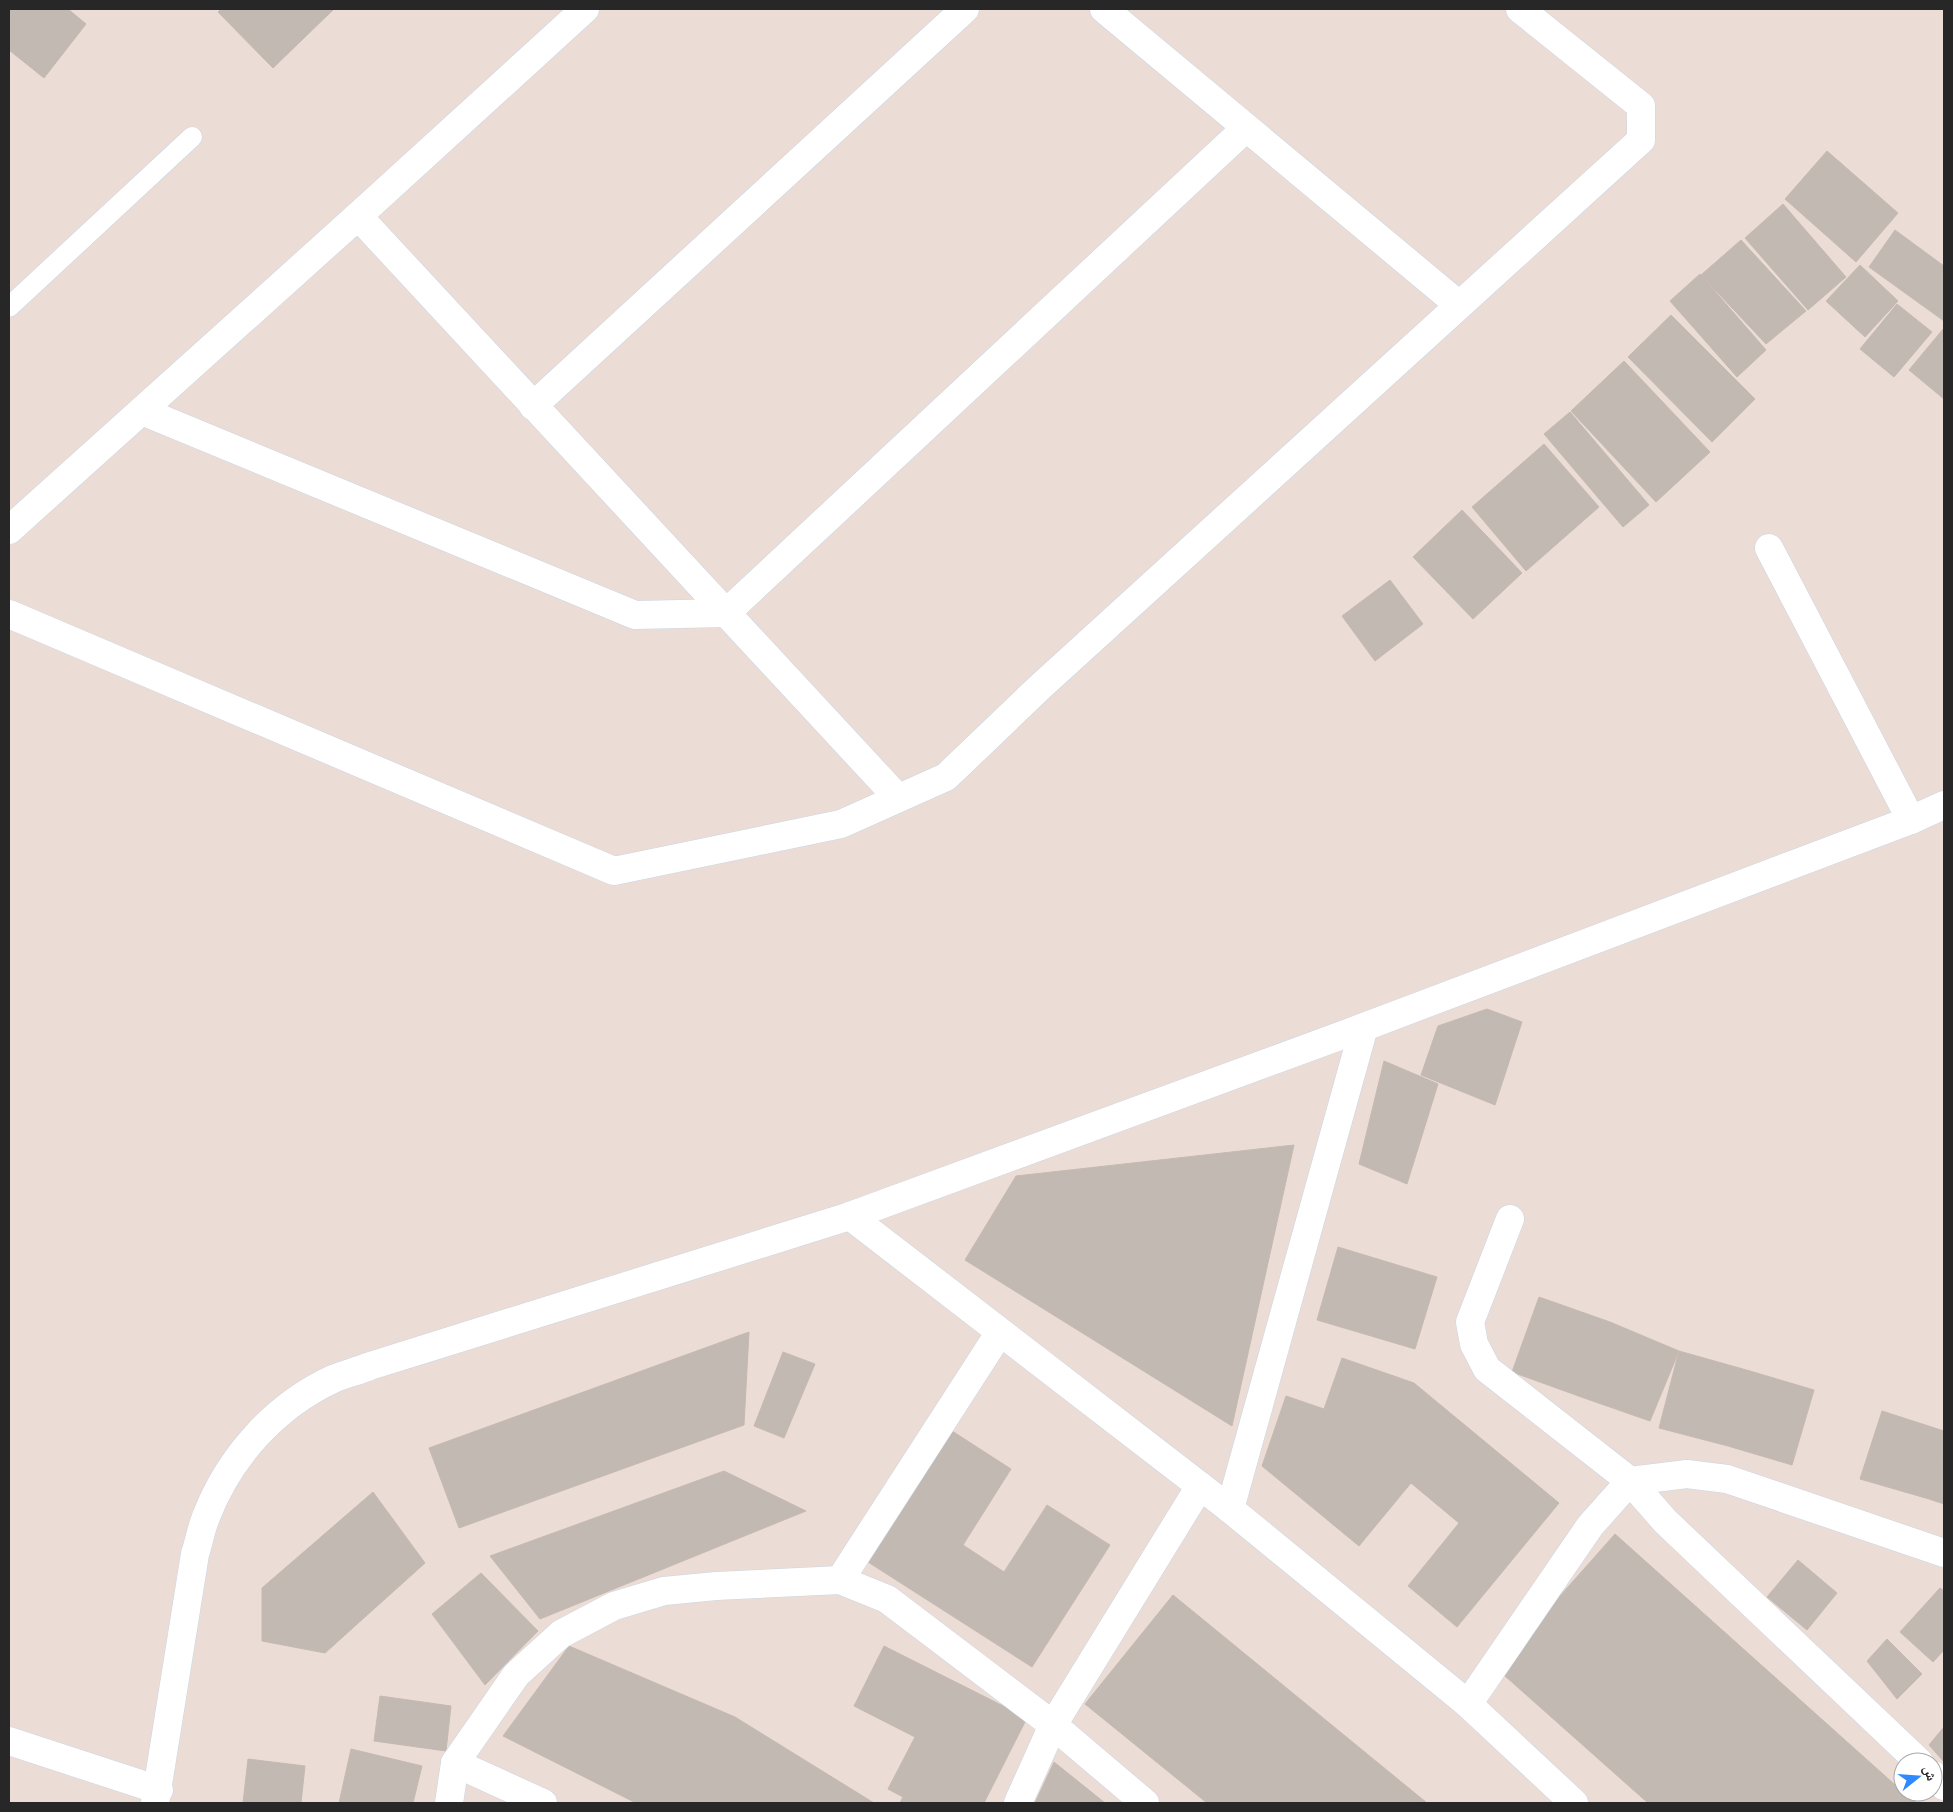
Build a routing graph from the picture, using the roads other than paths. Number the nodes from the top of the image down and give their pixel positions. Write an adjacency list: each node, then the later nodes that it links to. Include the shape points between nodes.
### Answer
1 (585, 9): 7 (street)
2 (965, 9): 10 (street)
3 (1104, 9): 5 (street)
4 (1520, 9): 8 (street, via 1641,106 1641,140)
5 (1246, 128): 8 (street); 14 (street)
6 (192, 137): 9 (lane)
7 (358, 216): 10 (street); 11 (street)
8 (1459, 305): 16 (street, via 1047,680 946,777)
9 (9, 307)
10 (534, 406): 14 (street)
11 (142, 411): 12 (street); 14 (street, via 635,615)
12 (9, 530)
13 (1769, 548): 18 (street)
14 (726, 613): 16 (street)
15 (9, 614): 16 (street, via 614,871 841,824)
16 (898, 798)
17 (1944, 805): 18 (street)
18 (1911, 820): 19 (street)
19 (1364, 1027): 20 (street); 25 (street)
20 (850, 1216): 22 (street); 33 (street, via 360,1370 300,1398 269,1422 243,1450 222,1482 206,1517 195,1554)
21 (1510, 1219): 23 (street, via 1470,1322 1474,1344 1487,1369)
22 (1000, 1332): 24 (street); 27 (street)
23 (1630, 1481): 26 (street, via 1687,1474 1727,1479); 28 (street, via 1590,1526); 31 (street, via 1665,1521)
24 (1200, 1486): 25 (street); 29 (street)
25 (1230, 1509): 28 (street)
26 (1944, 1553)
27 (840, 1580): 29 (street, via 887,1599); 32 (street, via 716,1586 664,1592 614,1606 562,1634 516,1675)
28 (1468, 1704): 38 (street)
29 (1053, 1725): 36 (street); 37 (street)
30 (9, 1741): 33 (street)
31 (1908, 1752)
32 (455, 1763): 34 (street); 35 (street)
33 (157, 1796)
34 (450, 1803)
35 (543, 1803)
36 (1018, 1803)
37 (1145, 1803)
38 (1574, 1803)

